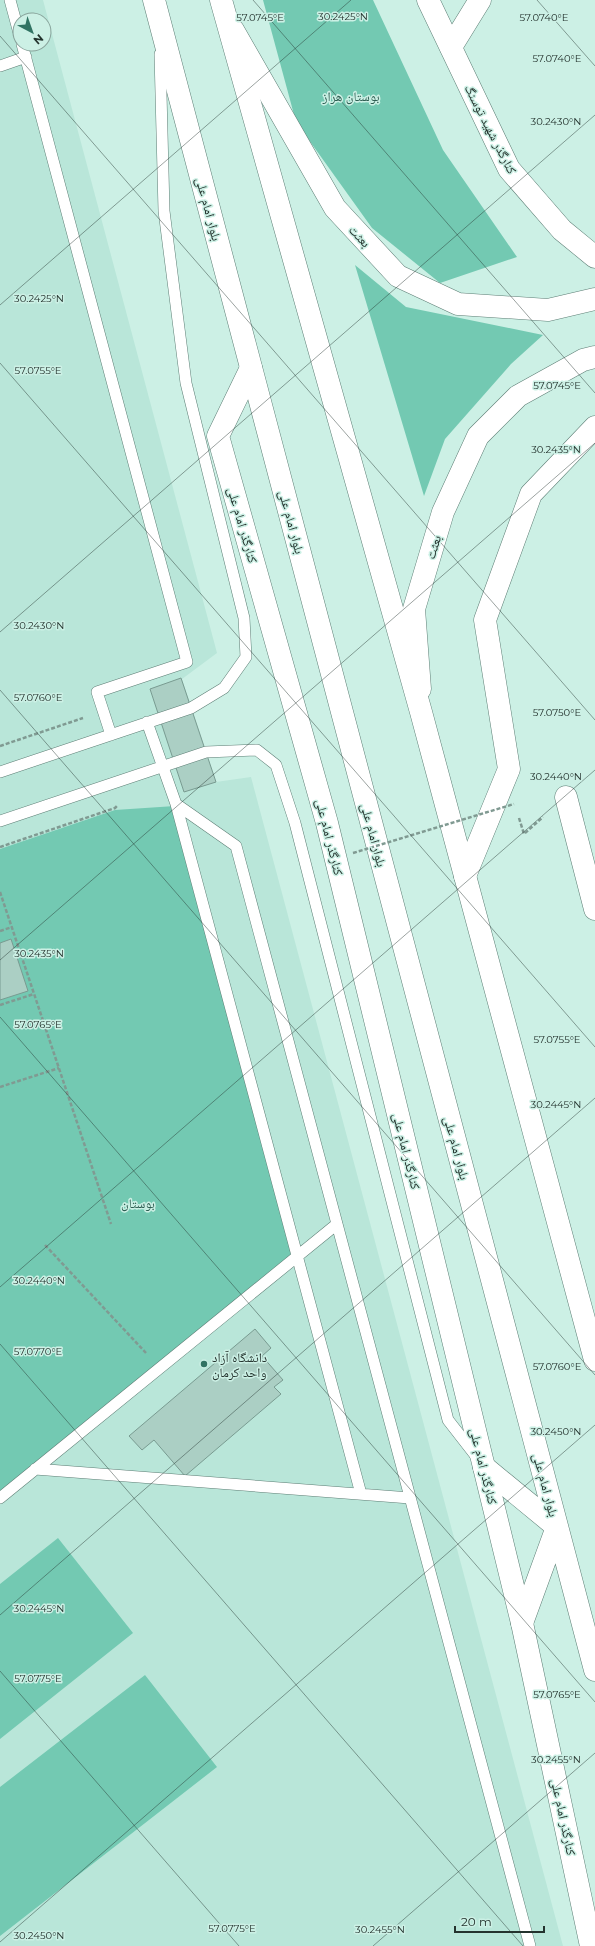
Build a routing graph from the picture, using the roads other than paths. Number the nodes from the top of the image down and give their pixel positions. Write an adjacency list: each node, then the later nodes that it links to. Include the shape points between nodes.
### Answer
1 (10, 0): 6 (lane)
2 (154, 0): 7 (main road, بلوار امام علی)
3 (428, 0): 8 (main road, کنارگذر شهید توسنگ)
4 (480, 0): 8 (main road)
5 (223, 7): 13 (main road, بعثت, via 335,208 398,276 458,304 548,310); 17 (main road)
6 (13, 12)
7 (159, 22): 15 (main road, بلوار امام علی); 18 (lane, via 164,211 186,383 244,618 246,657 224,688 191,708)
8 (451, 47): 12 (main road, کنارگذر شهید توسنگ, via 509,169 562,230)
9 (24, 52): 10 (lane)
10 (26, 58): 11 (lane); 19 (lane, via 187,662 97,692)
11 (0, 66)
12 (595, 256)
13 (595, 299)
14 (595, 357): 17 (main road, بعثت, via 583,360 518,396 478,436 443,512 414,609)
15 (251, 368): 30 (main road, کنارگذر امام علی, via 218,436 327,823); 35 (main road, بلوار امام علی)
16 (595, 427): 25 (main road, via 531,494 485,620 510,768)
17 (421, 712): 25 (main road)
18 (148, 722): 19 (lane); 20 (lane)
19 (111, 734): 21 (lane)
20 (162, 767): 23 (lane); 24 (lane); 30 (lane, via 206,752 257,750 276,765 295,823 448,1420)
21 (0, 772)
22 (566, 797): 26 (main road)
23 (176, 804): 27 (lane, via 236,846); 28 (lane)
24 (0, 821)
25 (464, 876): 29 (main road)
26 (595, 909)
27 (337, 1224): 28 (lane); 34 (lane)
28 (298, 1256): 31 (lane); 32 (lane)
29 (595, 1360)
30 (484, 1467): 35 (main road); 36 (main road, کنارگذر امام علی)
31 (35, 1469): 32 (lane); 33 (lane)
32 (361, 1494): 34 (lane)
33 (0, 1498)
34 (410, 1498): 38 (lane)
35 (557, 1527): 36 (main road); 37 (main road, بلوار امام علی)
36 (522, 1623): 39 (main road, کنارگذر امام علی)
37 (595, 1670)
38 (530, 1946)
39 (591, 1946)

